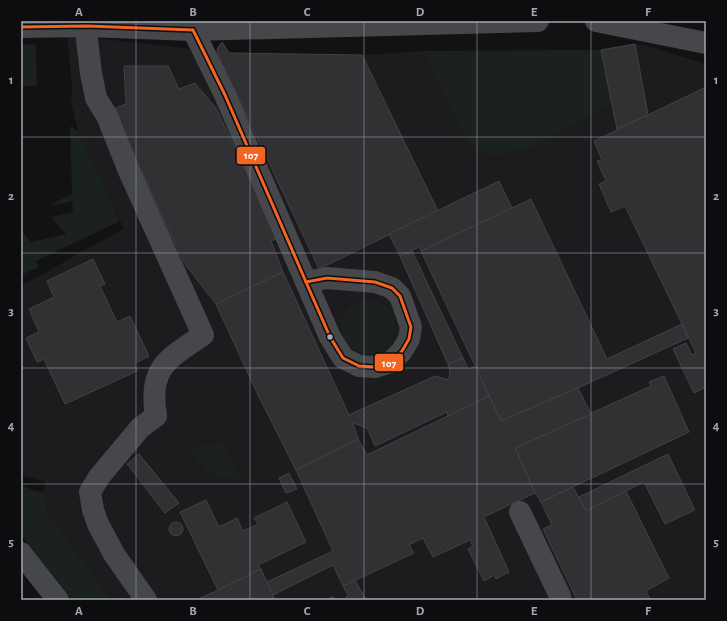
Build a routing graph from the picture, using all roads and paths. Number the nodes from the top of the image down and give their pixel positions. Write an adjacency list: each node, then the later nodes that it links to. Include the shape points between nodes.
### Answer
1 (538, 21): 5 (street)
2 (605, 23): 6 (street)
3 (88, 24): 4 (street); 5 (street); 11 (street, via 87,40 96,98 107,116 203,335 162,365 156,379 153,399 156,416 140,428 99,477 90,492 98,524 114,554)
4 (21, 26)
5 (193, 30): 7 (street, via 225,95)
6 (706, 43)
7 (306, 282): 7 (street, via 330,337 343,358 359,366 375,367 391,362 402,351 409,339 411,327 400,296 392,288 375,282 327,278)
8 (520, 512): 12 (street)
9 (21, 553): 10 (street)
10 (58, 600)
11 (146, 600)
12 (560, 600)

